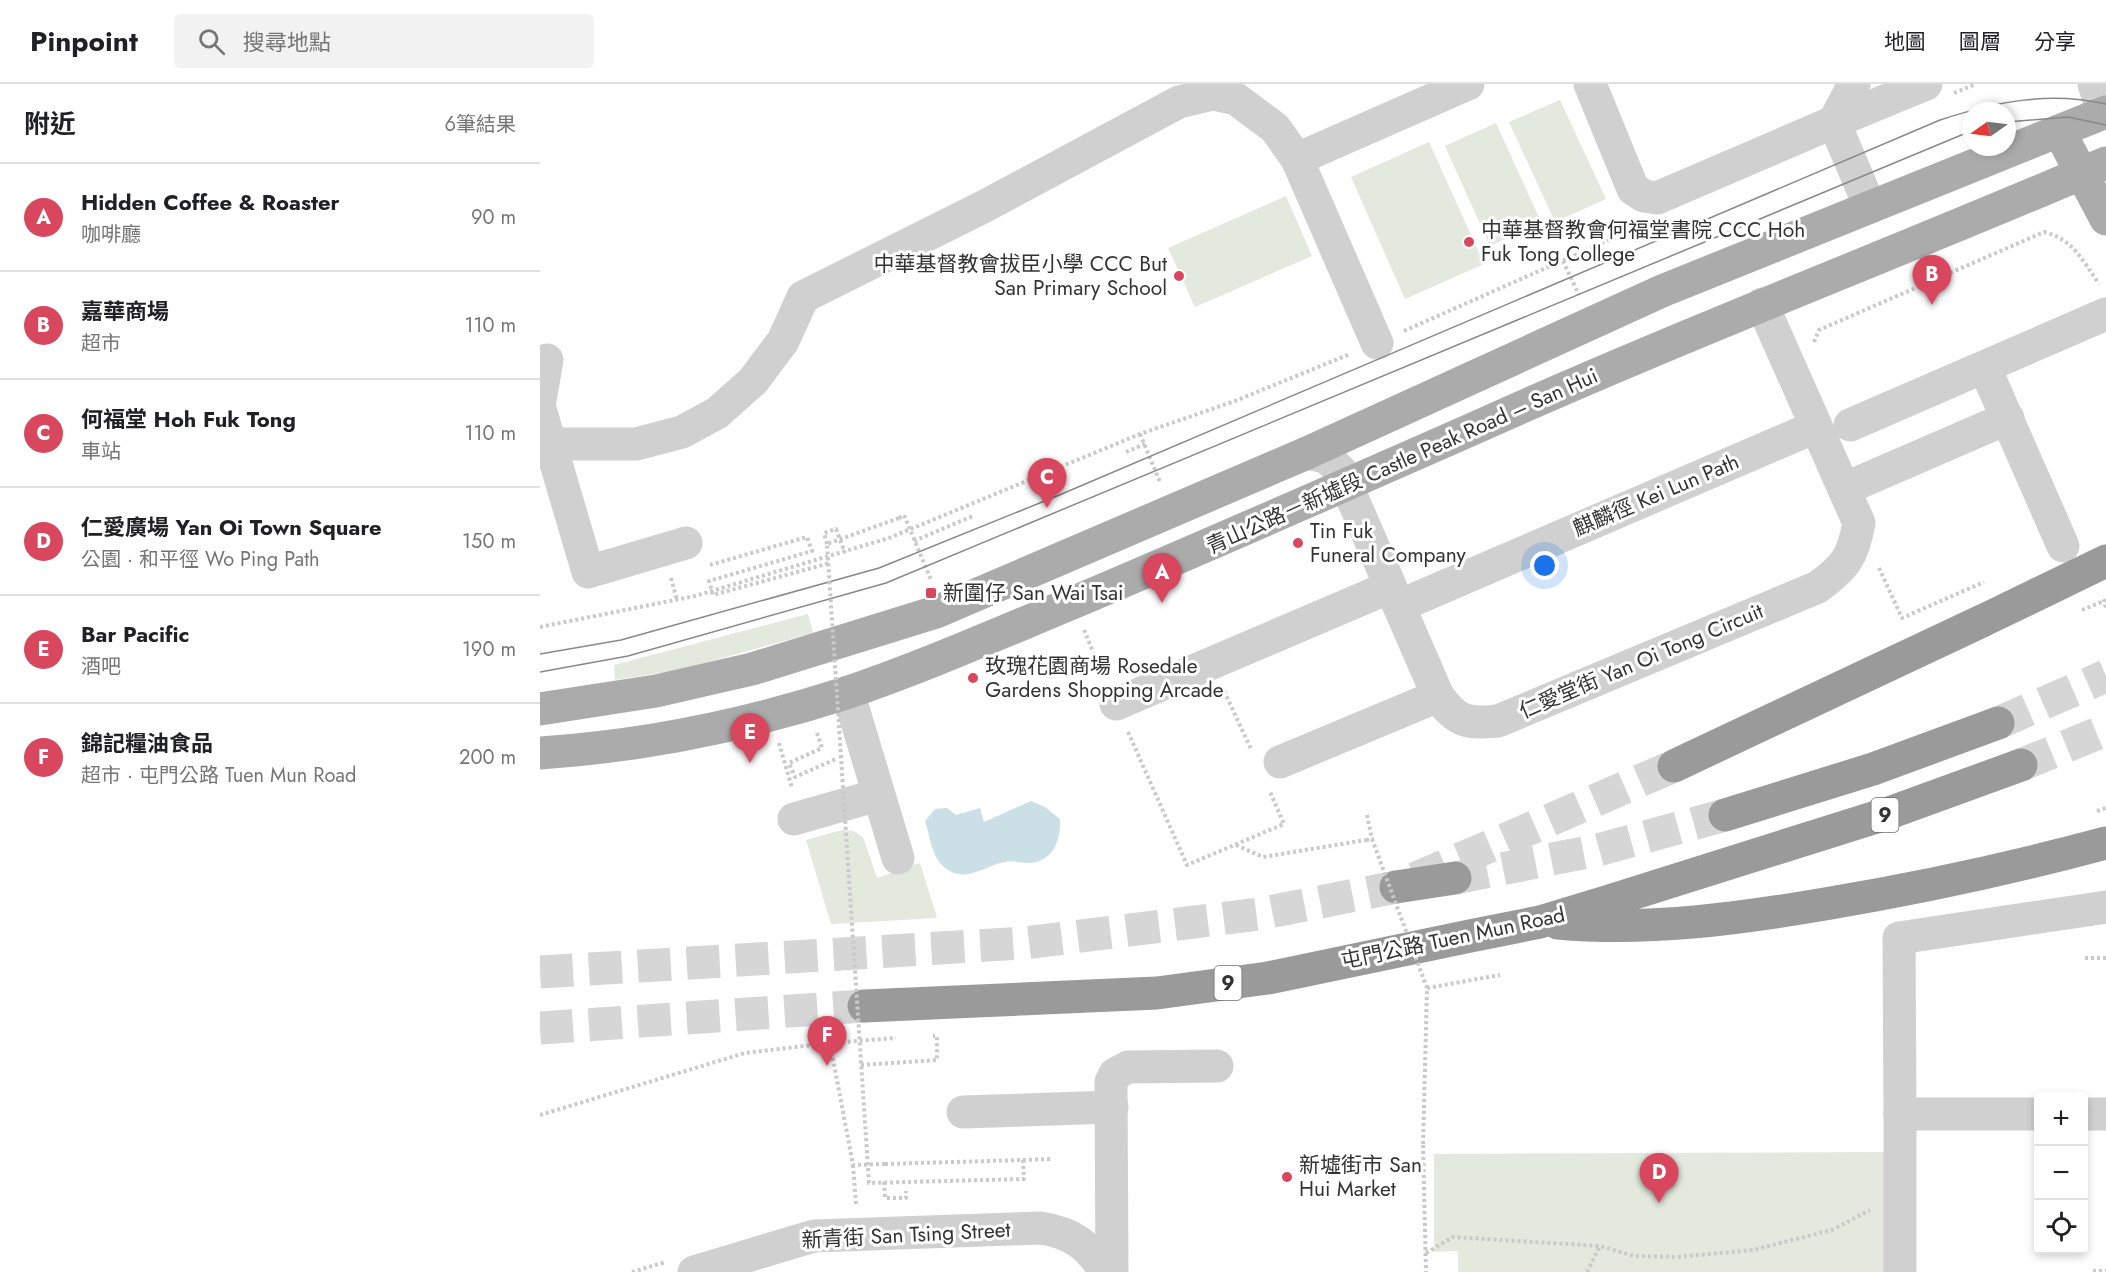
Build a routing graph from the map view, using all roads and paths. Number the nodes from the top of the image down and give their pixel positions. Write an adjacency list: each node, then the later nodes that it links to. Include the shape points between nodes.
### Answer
1 (1468, 84): 9 (street)
2 (1590, 84): 7 (street, via 1633,189 1644,196 1657,198)
3 (1854, 84): 7 (street)
4 (1976, 84): 5 (path)
5 (1935, 90): 7 (street)
6 (2102, 107): 8 (main road)
7 (1834, 122): 11 (street)
8 (2059, 131): 10 (main road); 11 (main road)
9 (1297, 159): 18 (street); 29 (street, via 1275,128 1236,99 1213,94 1179,102 985,206 803,297 783,340 753,381 717,413 682,432 636,444)
10 (2093, 169): 12 (main road); 17 (main road, 青山公路－新墟段 Castle Peak Road – San Hui)
11 (1870, 207): 31 (main road, via 1662,291)
12 (2105, 218)
13 (1639, 226): 14 (path)
14 (1563, 261): 15 (path); 18 (path)
15 (1579, 295)
16 (2103, 300): 19 (path, via 2076,250 2060,236 2044,232 1820,330); 21 (street)
17 (1762, 304): 26 (street, 仁愛堂街 Yan Oi Tong Circuit); 33 (main road, 青山公路－新墟段 Castle Peak Road – San Hui)
18 (1377, 343): 27 (path, via 1235,402)
19 (1814, 346)
20 (547, 360): 22 (street)
21 (1985, 368): 24 (street); 25 (street)
22 (540, 400)
23 (540, 409): 29 (street)
24 (2008, 418): 34 (street); 40 (street)
25 (1850, 425)
26 (1815, 427): 34 (street, 仁愛堂街 Yan Oi Tong Circuit); 48 (street, 麒麟徑 Kei Lun Path)
27 (1140, 434): 28 (path); 36 (path)
28 (1145, 444): 30 (path); 32 (path)
29 (545, 445): 38 (street, via 588,572)
30 (1126, 452)
31 (1306, 453): 33 (street, 仁愛堂街 Yan Oi Tong Circuit, via 1326,458 1340,470); 57 (main road, via 936,612 752,669 656,691)
32 (1161, 482)
33 (1347, 486): 48 (street, 仁愛堂街 Yan Oi Tong Circuit); 54 (main road, 青山公路－新墟段 Castle Peak Road – San Hui)
34 (1844, 489): 55 (street, 仁愛堂街 Yan Oi Tong Circuit, via 1859,523 1854,551 1838,572 1818,587 1498,721 1472,723 1452,715)
35 (973, 516): 37 (path)
36 (911, 530): 37 (path); 39 (path, bridge, via 904,515); 41 (path)
37 (914, 541): 46 (path)
38 (686, 543)
39 (827, 544): 41 (path, via 824,533 836,529); 43 (path, bridge)
40 (2063, 546)
41 (845, 553): 52 (path, via 695,596)
42 (2106, 561): 63 (highway, bridge)
43 (830, 563): 44 (path, bridge, via 713,595 709,581 812,551 807,537); 61 (path, bridge)
44 (710, 565)
45 (1878, 566): 47 (path, via 1902,618)
46 (931, 580)
47 (1989, 580)
48 (1395, 597): 53 (street, 麒麟徑 Kei Lun Path); 55 (street, 仁愛堂街 Yan Oi Tong Circuit)
49 (2106, 600): 50 (path)
50 (2106, 608)
51 (1080, 622): 56 (path)
52 (540, 627)
53 (1211, 663): 56 (street, 麒麟徑 Kei Lun Path); 64 (path)
54 (848, 692): 60 (main road, 青山公路－新墟段 Castle Peak Road – San Hui, via 745,721 661,739); 65 (street)
55 (1438, 696): 64 (street)
56 (1116, 704): 71 (path, via 1187,865)
57 (540, 709)
58 (1998, 723): 67 (highway, 9, via 1873,769)
59 (822, 748): 61 (path, via 789,763 795,777)
60 (540, 753)
61 (842, 757): 85 (path, bridge)
62 (2021, 765): 76 (highway, 屯門公路 Tuen Mun Road / 9, via 1889,813)
63 (1674, 766)
64 (1267, 767): 71 (path, via 1284,824)
65 (878, 795): 68 (street); 72 (street)
66 (1367, 815): 69 (path)
67 (1725, 815)
68 (794, 819)
69 (1372, 839): 71 (path, via 1263,857); 80 (path, bridge)
70 (2106, 843): 76 (highway, via 2034,863 1905,890 1723,921 1605,927)
71 (1236, 845)
72 (898, 858)
73 (1455, 878): 74 (highway)
74 (1396, 887)
75 (2106, 907): 90 (street, via 1899,938)
76 (1540, 922): 81 (highway, 屯門公路 Tuen Mun Road / 9, via 1268,978 1157,993)
77 (2085, 958): 78 (path)
78 (2106, 958)
79 (1500, 975): 80 (path)
80 (1427, 988): 102 (path, bridge, via 1423,1145)
81 (864, 1006)
82 (925, 1037): 85 (path, via 937,1036 937,1060)
83 (901, 1038): 84 (path)
84 (830, 1043): 89 (path, via 745,1053); 96 (path)
85 (861, 1065): 97 (path, bridge, via 869,1182)
86 (1217, 1066): 87 (street, via 1128,1067 1115,1074 1111,1082)
87 (1112, 1107): 88 (street); 107 (street)
88 (963, 1112)
89 (540, 1114)
90 (1900, 1114): 91 (street); 99 (street)
91 (2034, 1114)
92 (2088, 1114): 93 (street)
93 (2106, 1114)
94 (1052, 1159): 95 (path)
95 (1023, 1160): 96 (path, bridge); 97 (path, bridge, via 1024,1179)
96 (854, 1166): 100 (path)
97 (884, 1182): 98 (path, via 885,1198 906,1198)
98 (906, 1191)
99 (1900, 1203): 101 (path, via 1886,1202 1832,1230 1753,1250 1677,1257 1634,1256); 110 (street)
100 (859, 1233): 105 (street, 新青街 San Tsing Street, via 814,1236); 106 (street, 新青街 San Tsing Street, via 1041,1228 1060,1231 1084,1244)
101 (1600, 1246): 102 (path, via 1453,1237); 109 (path)
102 (1426, 1253): 108 (path)
103 (2093, 1271): 104 (path)
104 (2106, 1271)
105 (694, 1272)
106 (1105, 1272)
107 (1112, 1272)
108 (1426, 1272)
109 (1587, 1272)
110 (1900, 1272)

